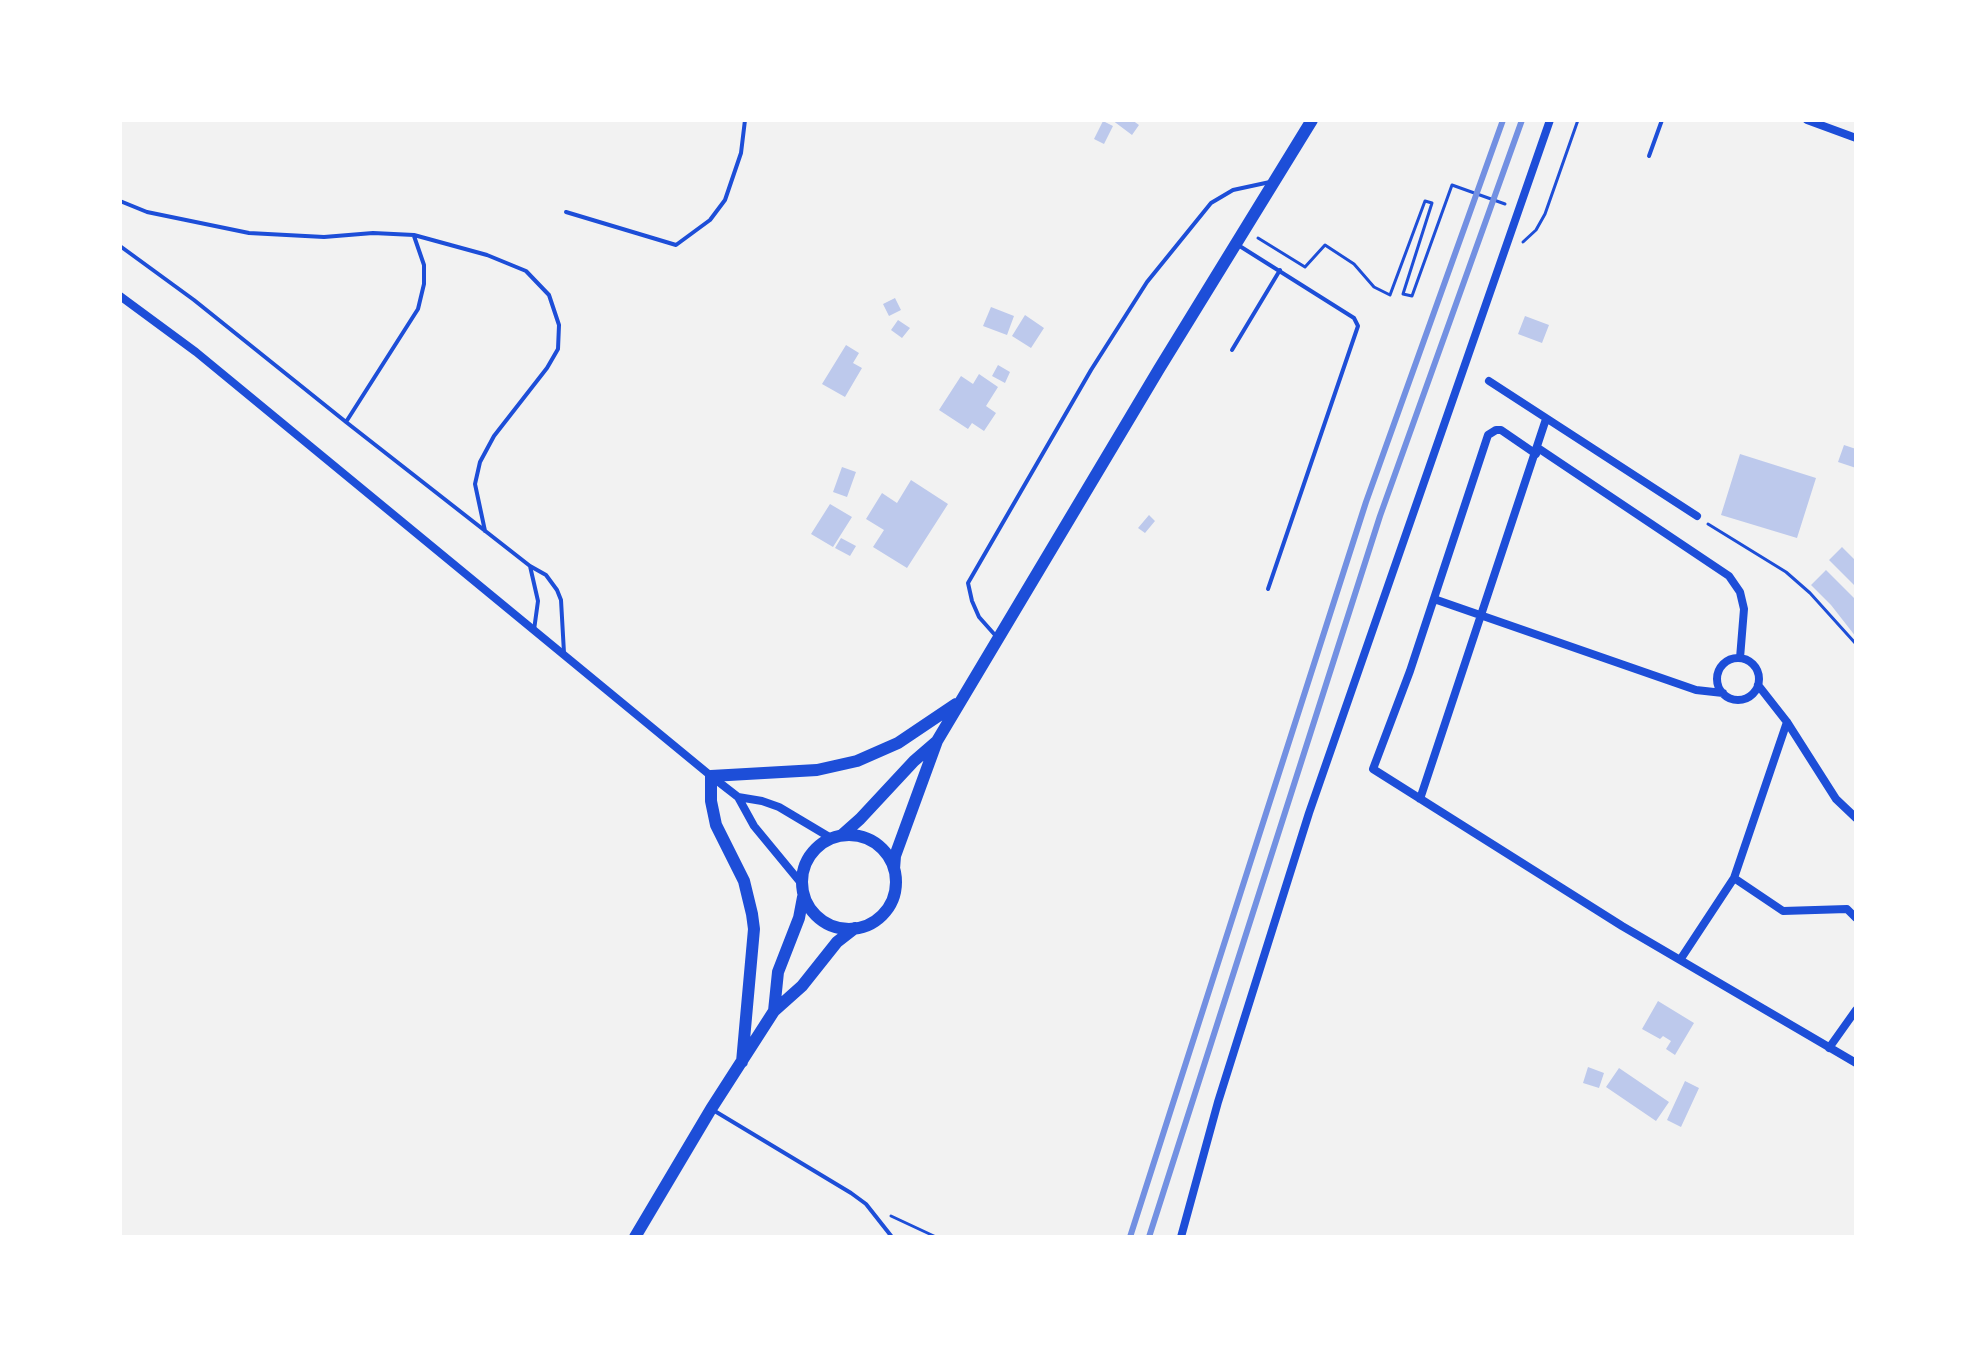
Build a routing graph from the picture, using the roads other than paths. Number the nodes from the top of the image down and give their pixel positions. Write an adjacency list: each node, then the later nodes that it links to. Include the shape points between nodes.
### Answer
1 (745, 120): 10 (lane, via 741,153 725,200 710,220 676,245)
2 (1550, 120): 55 (street, via 1309,813)
3 (1662, 120): 7 (lane)
4 (1807, 120): 6 (street)
5 (1306, 123): 8 (main road)
6 (1856, 138)
7 (1649, 156)
8 (1276, 180): 12 (main road); 28 (lane, via 1233,190 1211,203 1147,282 1091,370 968,583 979,617)
9 (120, 201): 11 (lane, via 147,212 249,233)
10 (566, 212)
11 (414, 235): 19 (lane, via 424,265 418,309); 22 (lane, via 526,271 549,295 559,325 558,349 480,462 475,484)
12 (1236, 244): 14 (lane); 28 (main road)
13 (120, 246): 19 (lane)
14 (1280, 270): 16 (lane); 24 (lane, via 1354,318 1358,326)
15 (120, 296): 27 (street, via 196,352)
16 (1232, 350)
17 (1489, 381): 18 (street)
18 (1546, 419): 20 (street); 21 (street)
19 (346, 422): 22 (lane)
20 (1537, 451): 25 (street, via 1501,430 1488,435); 26 (street); 30 (street, via 1729,576 1744,609)
21 (1697, 516)
22 (485, 531): 23 (lane)
23 (530, 566): 27 (lane, via 538,601); 29 (lane, via 546,575 561,600)
24 (1268, 589)
25 (1434, 599): 26 (street); 38 (street, via 1373,769)
26 (1482, 615): 32 (street, via 1696,690); 38 (street)
27 (534, 632): 29 (street)
28 (999, 639): 33 (main road)
29 (565, 657): 36 (street)
30 (1740, 658): 31 (street, via 1757,671); 32 (street, via 1721,666 1717,680)
31 (1758, 685): 32 (street, via 1743,699); 34 (street)
32 (1723, 693)
33 (964, 698): 35 (main road); 36 (main road, via 919,731 857,761 817,770)
34 (1787, 722): 39 (street, via 1836,799); 42 (street)
35 (937, 741): 40 (main road, via 860,819); 41 (main road)
36 (711, 776): 37 (street); 50 (main road, via 716,825 744,881 754,929)
37 (738, 797): 40 (street, via 779,807); 43 (street)
38 (1420, 799): 46 (street)
39 (1856, 818)
40 (836, 836): 41 (main road, via 874,842); 43 (main road, via 812,851)
41 (894, 869): 45 (main road, via 894,891 885,912)
42 (1734, 878): 44 (street, via 1783,911 1847,909); 46 (street)
43 (802, 888): 45 (main road, via 823,921); 48 (main road, via 799,918 778,972)
44 (1856, 918)
45 (855, 928): 48 (main road)
46 (1680, 960): 49 (street)
47 (1856, 1010): 49 (street)
48 (774, 1011): 50 (main road)
49 (1829, 1048): 51 (street)
50 (742, 1062): 52 (main road)
51 (1856, 1063)
52 (711, 1109): 53 (main road); 54 (lane, via 851,1193)
53 (635, 1237)
54 (892, 1237)
55 (1181, 1237)

